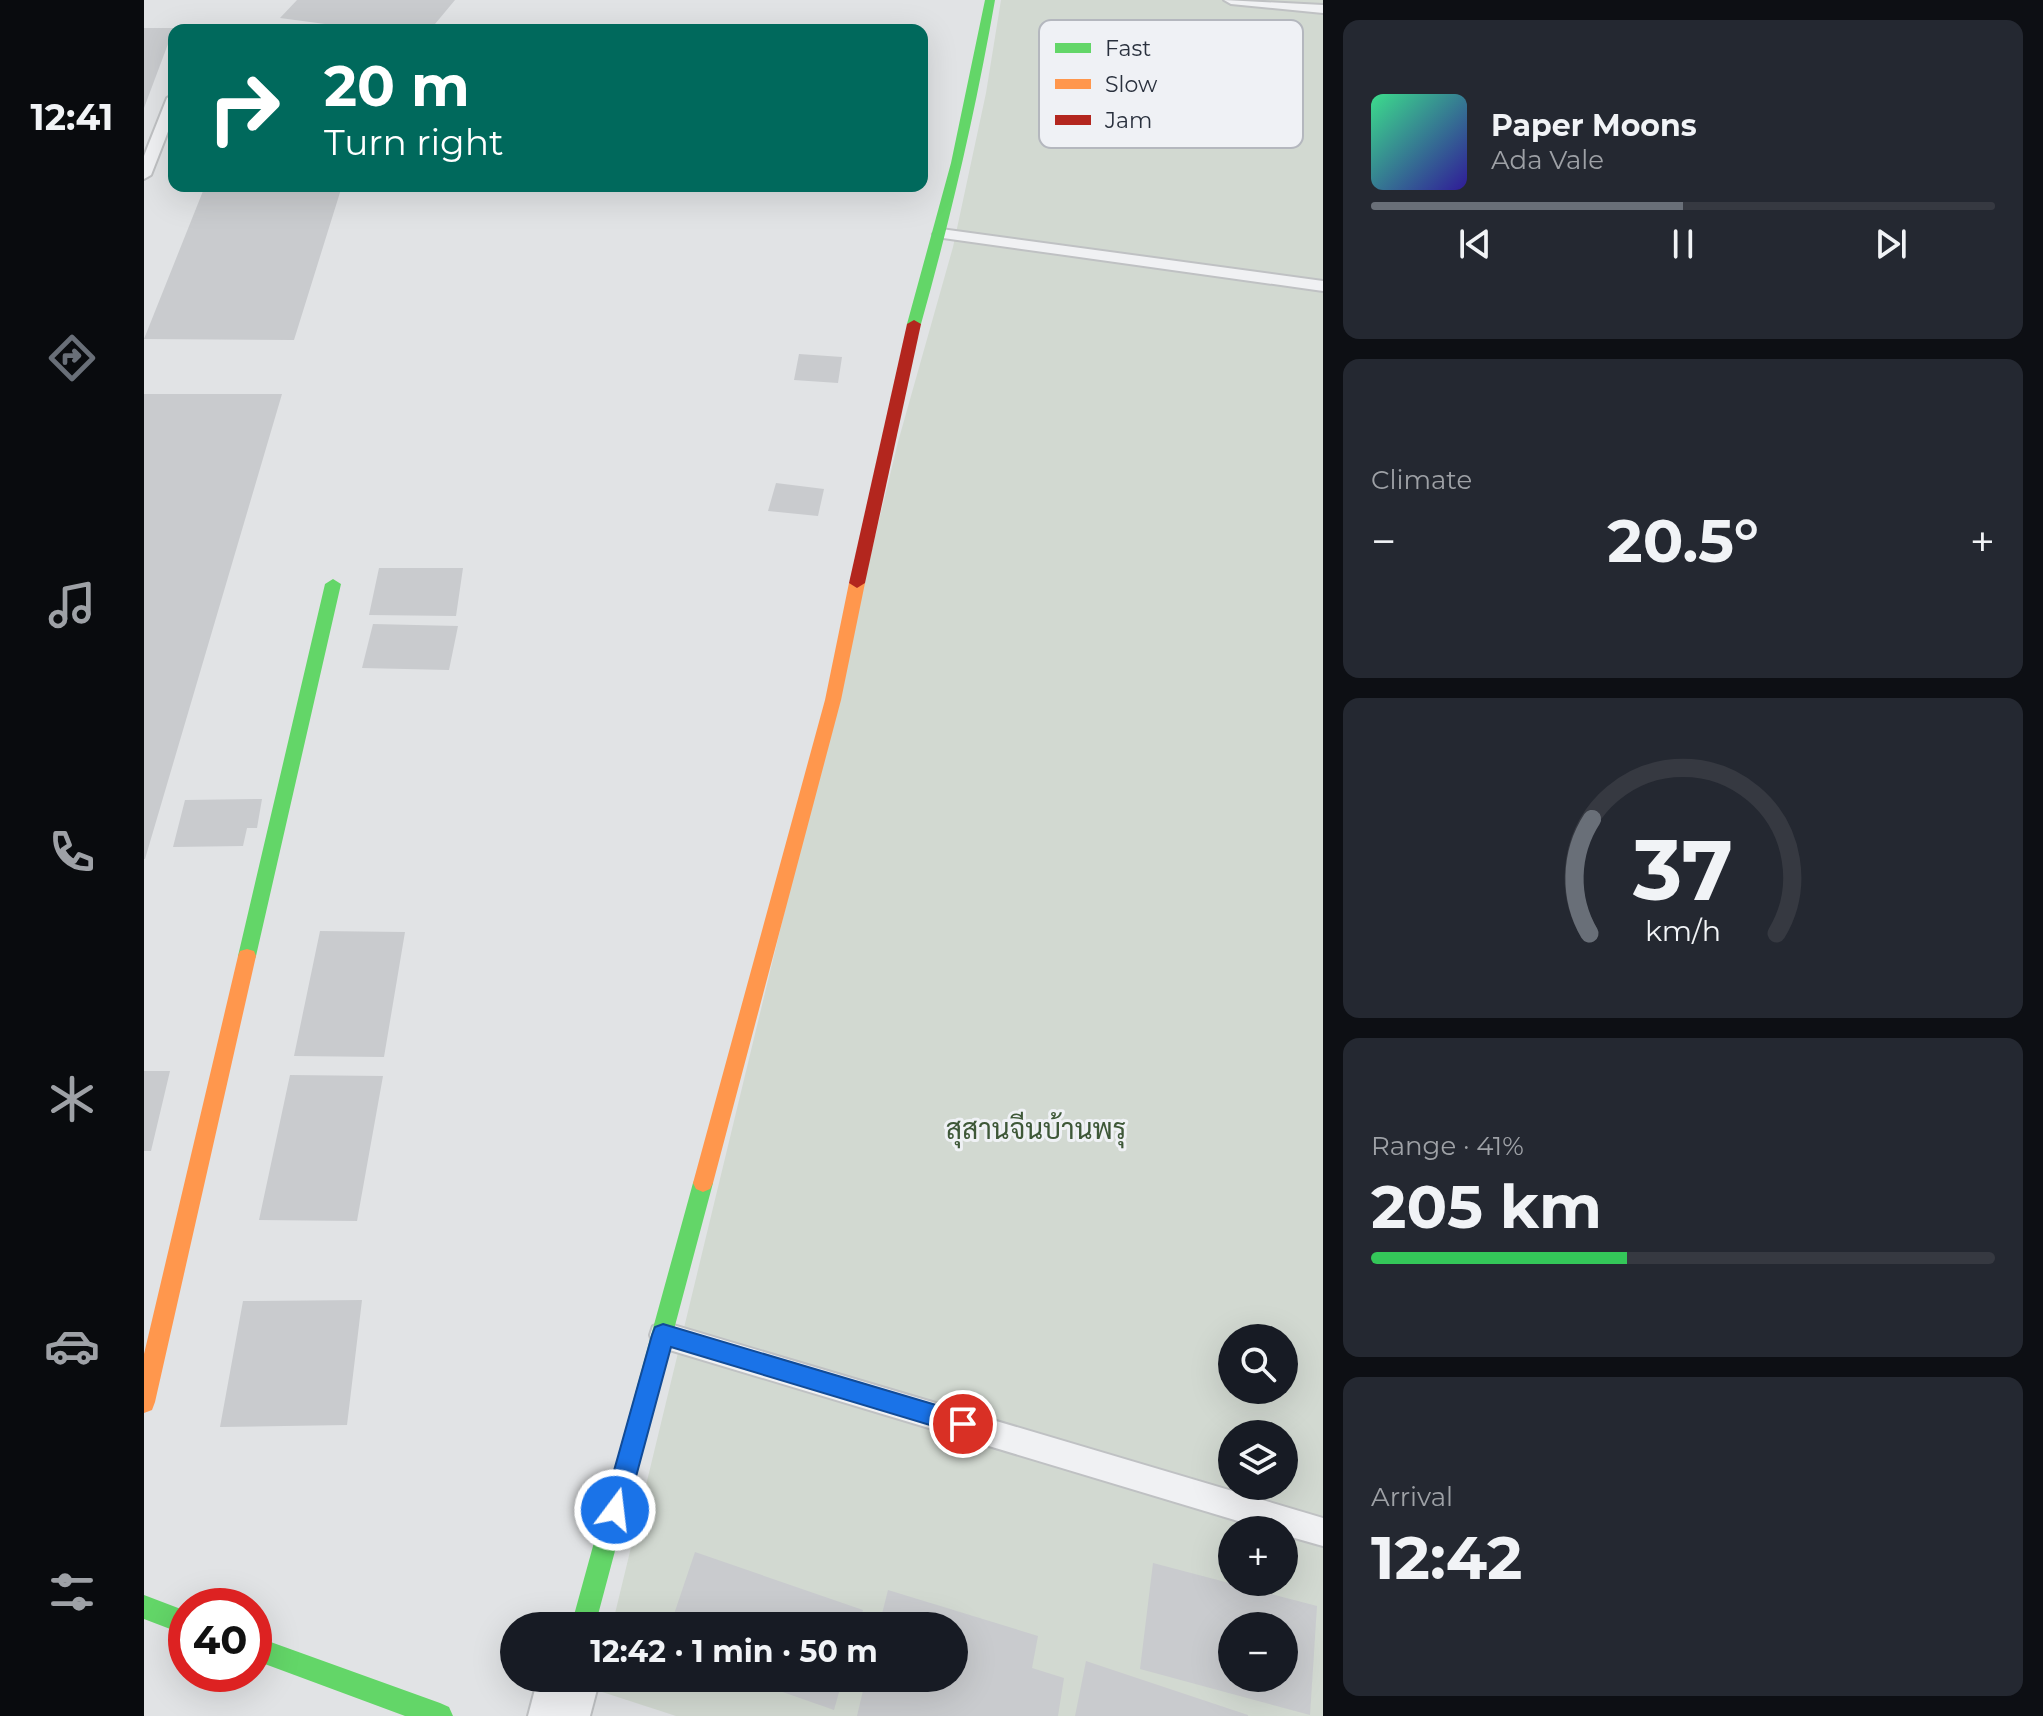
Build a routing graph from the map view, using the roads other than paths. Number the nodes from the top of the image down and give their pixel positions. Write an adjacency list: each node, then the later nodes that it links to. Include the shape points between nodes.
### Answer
1 (990, 0): 6 (main road)
2 (1231, 0): 3 (lane)
3 (1323, 9)
4 (168, 113): 5 (lane)
5 (144, 175)
6 (941, 234): 7 (lane); 9 (main road, via 887,437 833,700)
7 (1323, 286)
8 (333, 584): 10 (main road)
9 (663, 1335): 11 (lane); 13 (main road)
10 (144, 1402)
11 (1323, 1532)
12 (144, 1607): 14 (main road)
13 (587, 1612)
14 (168, 1616)
15 (272, 1655): 17 (main road)
16 (565, 1692): 18 (street)
17 (440, 1716)
18 (559, 1716)

